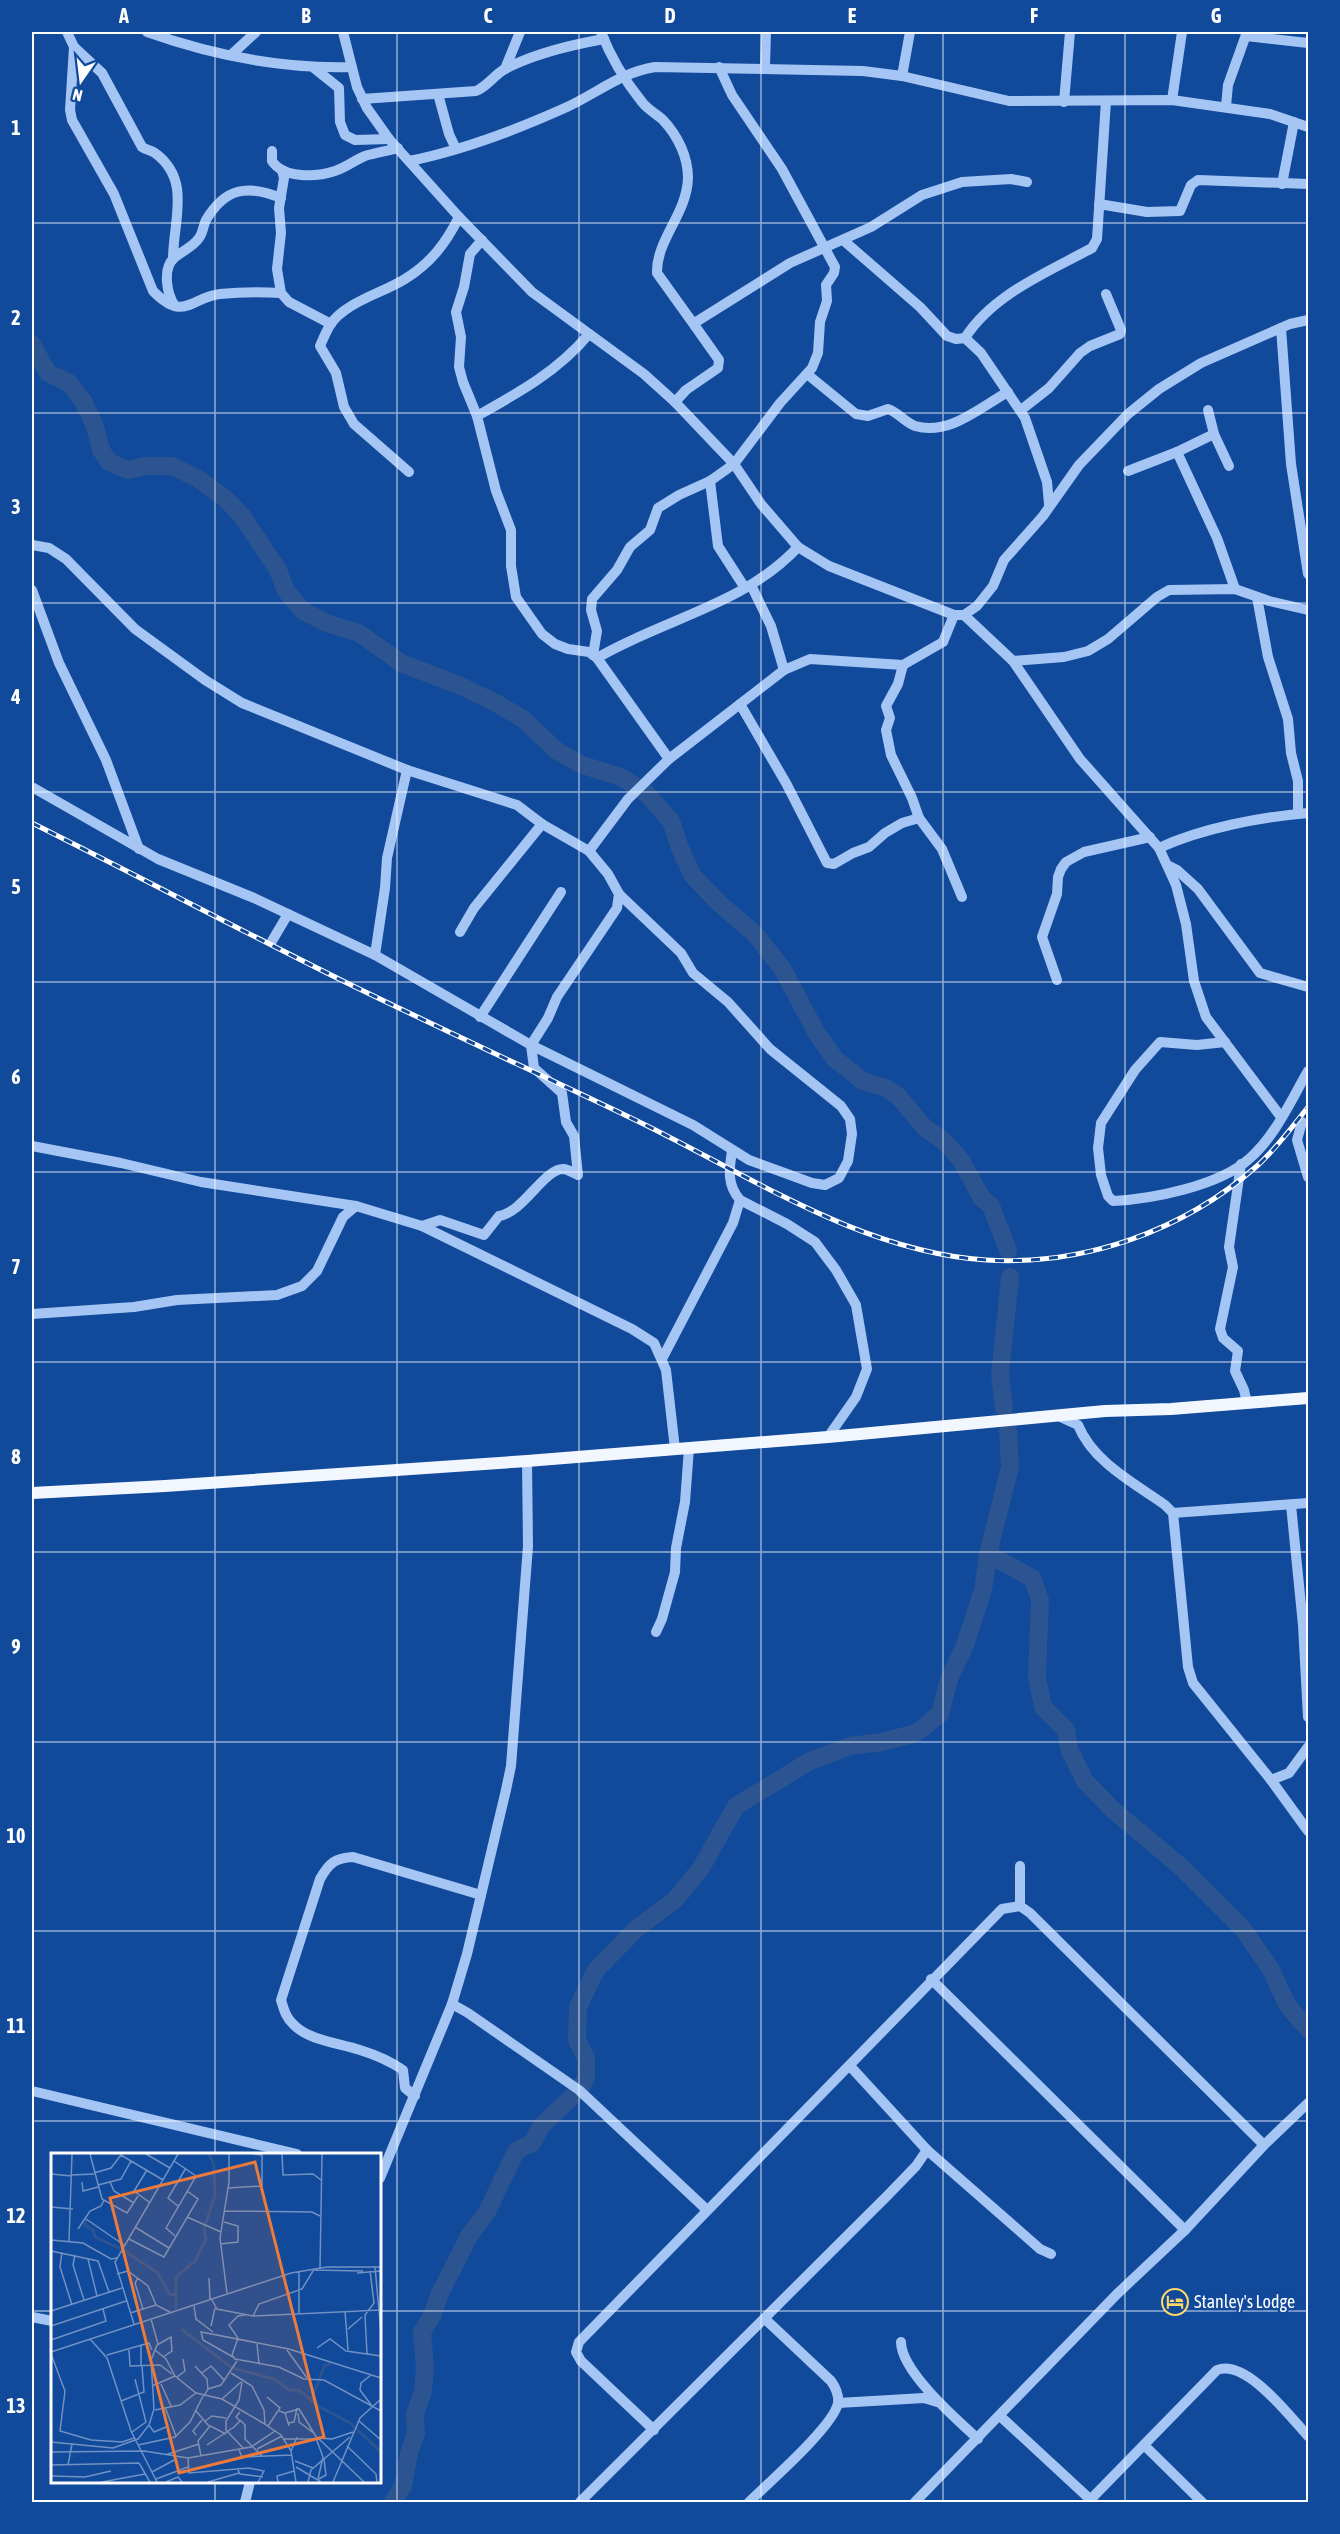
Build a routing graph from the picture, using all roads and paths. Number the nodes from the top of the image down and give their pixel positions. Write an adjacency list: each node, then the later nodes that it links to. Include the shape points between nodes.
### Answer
1 (67, 32): 13 (street)
2 (147, 32): 14 (street)
3 (256, 32): 14 (street)
4 (343, 32): 16 (street)
5 (520, 32): 19 (street)
6 (766, 32): 18 (street)
7 (910, 32): 21 (street)
8 (1070, 32): 26 (street)
9 (1182, 32): 24 (street)
10 (1247, 34): 12 (street); 27 (street, via 1228,85)
11 (602, 35): 19 (street); 20 (street)
12 (1308, 43)
13 (74, 47): 45 (street, via 102,73 142,147 154,152 169,167 178,184); 48 (street, via 72,120 114,194 153,291)
14 (231, 55): 15 (street)
15 (312, 67): 16 (street); 30 (street, via 339,88 340,122 345,135 355,140)
16 (351, 67): 23 (street)
17 (719, 67): 18 (street); 20 (street, via 655,67); 44 (street, via 732,95 782,169)
18 (765, 68): 21 (street, via 840,69)
19 (505, 69): 22 (street, via 476,91)
20 (622, 76): 32 (street, via 568,106); 51 (street, via 645,106 663,119 686,156 687,196 658,257 657,273)
21 (902, 76): 26 (street, via 1009,101)
22 (438, 94): 23 (street); 32 (street)
23 (363, 99): 30 (street)
24 (1172, 100): 25 (street); 27 (street)
25 (1106, 101): 26 (street); 40 (street)
26 (1064, 102)
27 (1226, 106): 28 (street)
28 (1294, 122): 29 (street); 37 (street)
29 (1308, 127)
30 (389, 139): 31 (street)
31 (398, 148): 34 (street); 35 (street, via 365,156 334,171 301,175)
32 (456, 149): 34 (street)
33 (272, 152): 35 (street, via 272,161)
34 (409, 161): 41 (street)
35 (282, 170): 39 (street)
36 (1027, 182): 43 (street, via 1011,179 942,187)
37 (1282, 184): 38 (street); 40 (street, via 1198,180 1191,185 1183,208 1175,212)
38 (1308, 184)
39 (281, 198): 45 (street, via 249,189 224,196 200,237); 46 (street, via 277,269)
40 (1099, 204): 54 (street, via 1097,239 1092,248 992,306)
41 (459, 217): 42 (street); 50 (street, via 440,251 422,267 362,300)
42 (482, 240): 53 (street, via 545,303); 60 (street, via 470,255 456,312 460,325 459,367)
43 (843, 240): 44 (street); 54 (street, via 947,336)
44 (822, 247): 51 (street, via 789,262 699,318); 55 (street, via 835,270 826,285 818,352)
45 (173, 259): 48 (street, via 167,294)
46 (281, 293): 48 (street, via 218,294 193,305); 50 (street, via 289,302)
47 (1106, 294): 58 (street, via 1120,333 1080,352 1049,388)
48 (175, 306)
49 (1308, 320): 52 (street)
50 (331, 324): 66 (street, via 320,346 336,373 344,407 354,424)
51 (695, 327): 57 (street, via 720,364)
52 (1281, 328): 68 (street, via 1201,363 1159,389 1104,437); 71 (street, via 1291,464)
53 (589, 334): 57 (street); 60 (street, via 548,374)
54 (965, 338): 56 (street, via 981,353)
55 (807, 374): 56 (street, via 856,414 868,416 888,409 910,424 928,428 958,422); 63 (street)
56 (1008, 392): 58 (street)
57 (675, 402): 63 (street)
58 (1021, 410): 68 (street, via 1047,482)
59 (1208, 410): 61 (street)
60 (477, 416): 78 (street, via 496,491 511,530 516,597 548,639)
61 (1214, 434): 62 (street); 64 (street)
62 (1177, 452): 65 (street); 73 (street, via 1217,538)
63 (734, 464): 67 (street); 70 (street, via 761,504)
64 (1229, 466)
65 (1128, 471)
66 (409, 472)
67 (710, 481): 72 (street, via 718,546); 78 (street, via 658,508 650,530 630,547 617,570 595,594 591,604 597,631)
68 (1049, 504): 77 (street, via 1004,560 993,586 977,606)
69 (32, 545): 84 (street, via 49,548 66,559 135,629 242,703)
70 (798, 547): 72 (street, via 784,562); 77 (street, via 829,566)
71 (1308, 574)
72 (748, 586): 78 (street, via 695,614); 81 (street, via 763,606)
73 (1235, 589): 75 (street); 79 (street, via 1169,590 1088,651)
74 (32, 590): 91 (street, via 59,663 106,760)
75 (1257, 597): 76 (street); 86 (street, via 1268,657 1288,719)
76 (1308, 610)
77 (959, 615): 79 (street); 80 (street, via 943,642)
78 (595, 656): 83 (street)
79 (1013, 661): 89 (street, via 1080,759)
80 (903, 665): 81 (street, via 810,659); 87 (street, via 887,702 890,718 886,737)
81 (784, 670): 82 (street)
82 (740, 704): 83 (street); 87 (street, via 827,863 834,864 869,847 885,833)
83 (669, 759): 92 (street, via 628,799)
84 (407, 770): 88 (street, via 517,805); 100 (street, via 387,858)
85 (32, 787): 91 (street)
86 (1303, 813): 90 (street, via 1264,818)
87 (919, 818): 96 (street, via 942,849)
88 (542, 824): 92 (street); 98 (street, via 474,908)
89 (1150, 837): 90 (street); 101 (street, via 1084,852 1061,869 1042,937)
90 (1159, 848): 93 (street)
91 (139, 849): 97 (street)
92 (589, 851): 95 (street)
93 (1169, 866): 102 (street, via 1198,889 1260,973); 104 (street, via 1186,924 1194,981 1209,1023)
94 (561, 892): 103 (street)
95 (619, 894): 105 (street, via 612,917 557,997); 110 (street, via 681,953 693,973 722,997 770,1049 833,1099 850,1119 848,1161 833,1183 812,1183)
96 (962, 897)
97 (288, 914): 99 (street); 100 (street)
98 (460, 932)
99 (272, 941)
100 (375, 954): 103 (street)
101 (1057, 980)
102 (1308, 987)
103 (480, 1017): 105 (street)
104 (1225, 1042): 107 (street); 111 (street, via 1158,1043 1104,1115 1098,1132 1099,1162 1102,1183 1113,1201 1189,1189)
105 (531, 1046): 110 (street, via 683,1120); 115 (street, via 534,1068 562,1093 566,1122 574,1136 578,1175 566,1169 553,1171 511,1214 499,1216 484,1235 440,1220)
106 (1308, 1071): 107 (street)
107 (1281, 1117): 111 (street, via 1254,1154)
108 (1302, 1122): 112 (street, via 1297,1140)
109 (32, 1146): 114 (street, via 201,1182)
110 (732, 1151): 113 (street, via 730,1184)
111 (1241, 1164): 119 (street, via 1229,1247 1233,1267 1220,1329 1238,1352 1235,1371)
112 (1308, 1177)
113 (740, 1200): 117 (street, via 733,1224); 121 (street, via 815,1242 856,1305 867,1369 856,1397)
114 (356, 1206): 115 (street); 116 (street, via 343,1217 318,1271 302,1286 277,1295)
115 (422, 1226): 117 (street, via 632,1329 654,1343)
116 (32, 1314)
117 (662, 1359): 123 (street)
118 (1308, 1398): 119 (main road)
119 (1247, 1403): 120 (main road)
120 (1056, 1415): 121 (main road); 128 (street, via 1078,1425 1084,1440 1106,1463)
121 (828, 1437): 122 (main road)
122 (689, 1448): 123 (main road); 129 (street, via 675,1572)
123 (675, 1449): 124 (main road)
124 (527, 1461): 125 (main road); 135 (street, via 528,1546 511,1766)
125 (32, 1493)
126 (1308, 1503): 127 (street)
127 (1291, 1505): 128 (street); 130 (street)
128 (1173, 1513): 132 (street, via 1188,1667 1193,1683)
129 (656, 1632)
130 (1308, 1717)
131 (1308, 1747): 132 (street, via 1289,1773)
132 (1271, 1780): 133 (street)
133 (1308, 1831)
134 (1020, 1866): 136 (street)
135 (481, 1895): 138 (street); 141 (street, via 353,1857 338,1858 327,1865 320,1879 281,2000 285,2014 295,2027 309,2035 360,2050 404,2070 405,2088)
136 (1020, 1906): 137 (street, via 1002,1910); 143 (street)
137 (931, 1979): 139 (street); 148 (street)
138 (452, 2004): 141 (street); 147 (street, via 579,2090)
139 (850, 2066): 144 (street); 147 (street)
140 (32, 2091): 145 (street)
141 (415, 2096): 146 (street)
142 (1308, 2103): 143 (street)
143 (1264, 2145): 148 (street)
144 (927, 2150): 149 (street); 151 (street, via 916,2166)
145 (293, 2153)
146 (381, 2174)
147 (707, 2210): 157 (street, via 577,2347 581,2361)
148 (1185, 2230): 156 (street)
149 (1051, 2254)
150 (32, 2316): 152 (street)
151 (765, 2319): 155 (street, via 831,2381); 157 (street)
152 (51, 2321)
153 (901, 2342): 154 (street, via 905,2361)
154 (937, 2402): 155 (street, via 924,2397); 159 (street)
155 (838, 2403): 165 (street, via 822,2429)
156 (1000, 2416): 159 (street); 162 (street)
157 (654, 2430): 164 (street)
158 (1308, 2436): 160 (street, via 1256,2381 1224,2367)
159 (978, 2439): 166 (street)
160 (1144, 2445): 162 (street); 167 (street)
161 (249, 2483): 163 (street)
162 (1092, 2500)
163 (244, 2502)
164 (580, 2502)
165 (749, 2502)
166 (915, 2502)
167 (1202, 2502)

